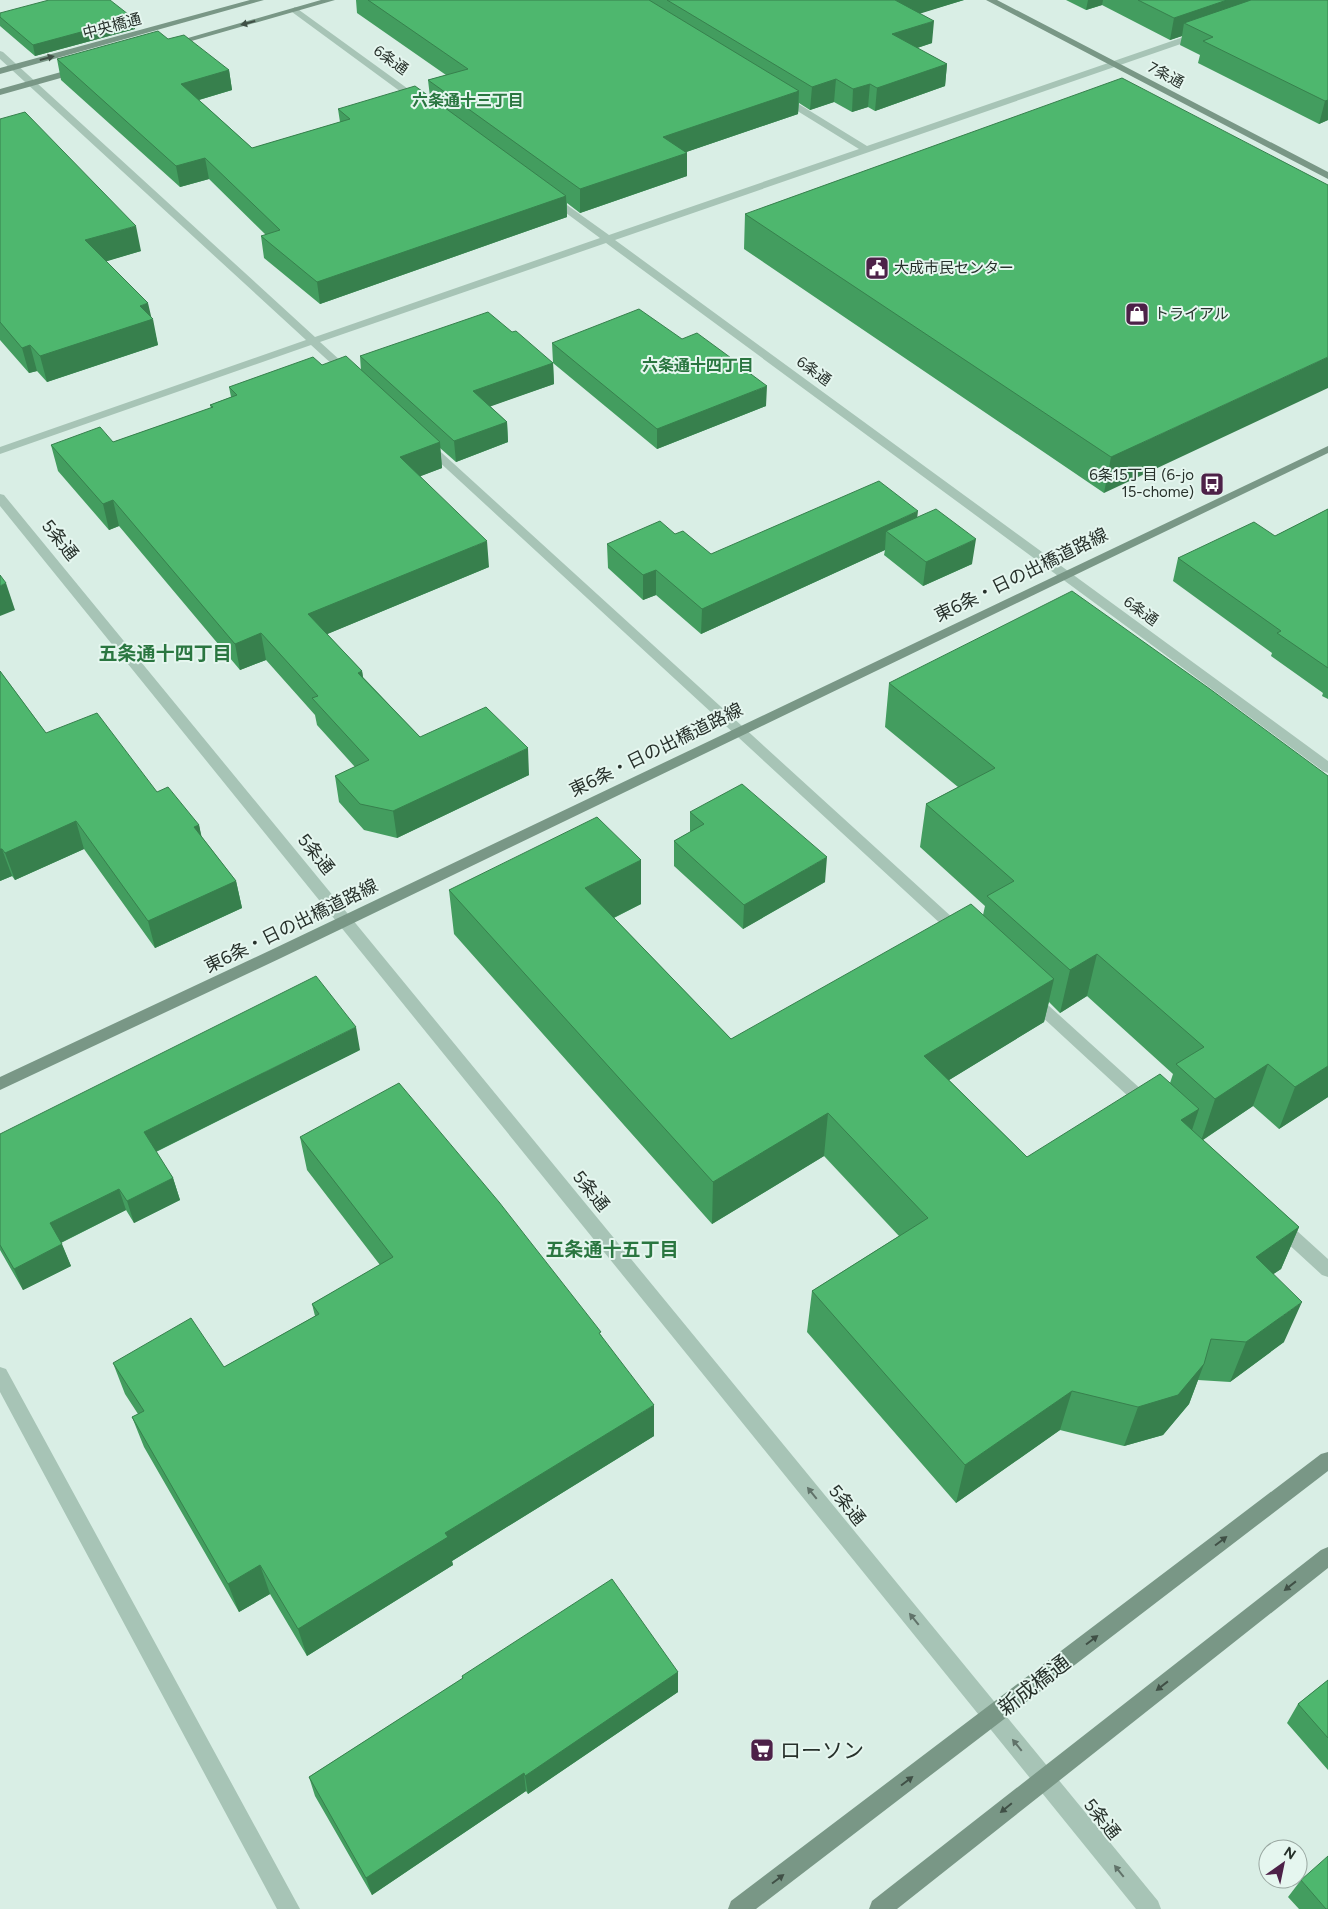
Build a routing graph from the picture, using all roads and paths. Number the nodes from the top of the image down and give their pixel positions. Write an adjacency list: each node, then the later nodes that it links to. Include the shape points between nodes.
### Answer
1 (260, 0): 10 (street, 中央橋通, one-way to 1)
2 (331, 0): 5 (street)
3 (990, 0): 9 (street, 7条通)
4 (283, 2): 5 (street, 6条通)
5 (295, 10): 7 (street, one-way to 7); 16 (street, 6条通)
6 (1208, 32): 9 (street)
7 (162, 47)
8 (0, 54): 10 (street)
9 (1116, 64): 17 (street); 18 (street, 7条通)
10 (14, 67): 12 (street, 中央橋通); 13 (street)
11 (87, 68): 13 (street, 中央橋通)
12 (0, 71)
13 (31, 83): 14 (street, 中央橋通); 21 (street)
14 (0, 92)
15 (774, 93): 17 (street)
16 (430, 108)
17 (867, 150): 20 (street)
18 (1328, 176)
19 (541, 191): 20 (street, 6条通)
20 (608, 240): 21 (street); 27 (street, 6条通)
21 (313, 341): 22 (street); 25 (street)
22 (357, 381)
23 (416, 435): 28 (street)
24 (1328, 449): 27 (street, 東6条・日の出橋道路線)
25 (0, 451)
26 (0, 498): 30 (street, 5条通)
27 (1065, 575): 28 (street, 東6条・日の出橋道路線); 29 (street, 6条通)
28 (739, 731): 30 (street, 東6条・日の出橋道路線); 31 (street)
29 (1328, 768)
30 (345, 921): 33 (street, 東6条・日の出橋道路線); 40 (street, 5条通, one-way to 30)
31 (967, 940)
32 (1019, 987): 34 (street)
33 (0, 1084)
34 (1159, 1115)
35 (1269, 1216): 36 (street)
36 (1328, 1270)
37 (0, 1375): 42 (street)
38 (1328, 1460): 40 (street, 新成橋通, one-way to 38)
39 (1328, 1556): 41 (street, one-way to 41)
40 (993, 1716): 41 (street, 5条通, one-way to 40); 43 (street, 新成橋通, one-way to 40)
41 (1044, 1778): 44 (street, one-way to 44); 45 (street, 5条通, one-way to 41)
42 (289, 1909)
43 (739, 1909)
44 (880, 1909)
45 (1150, 1909)

